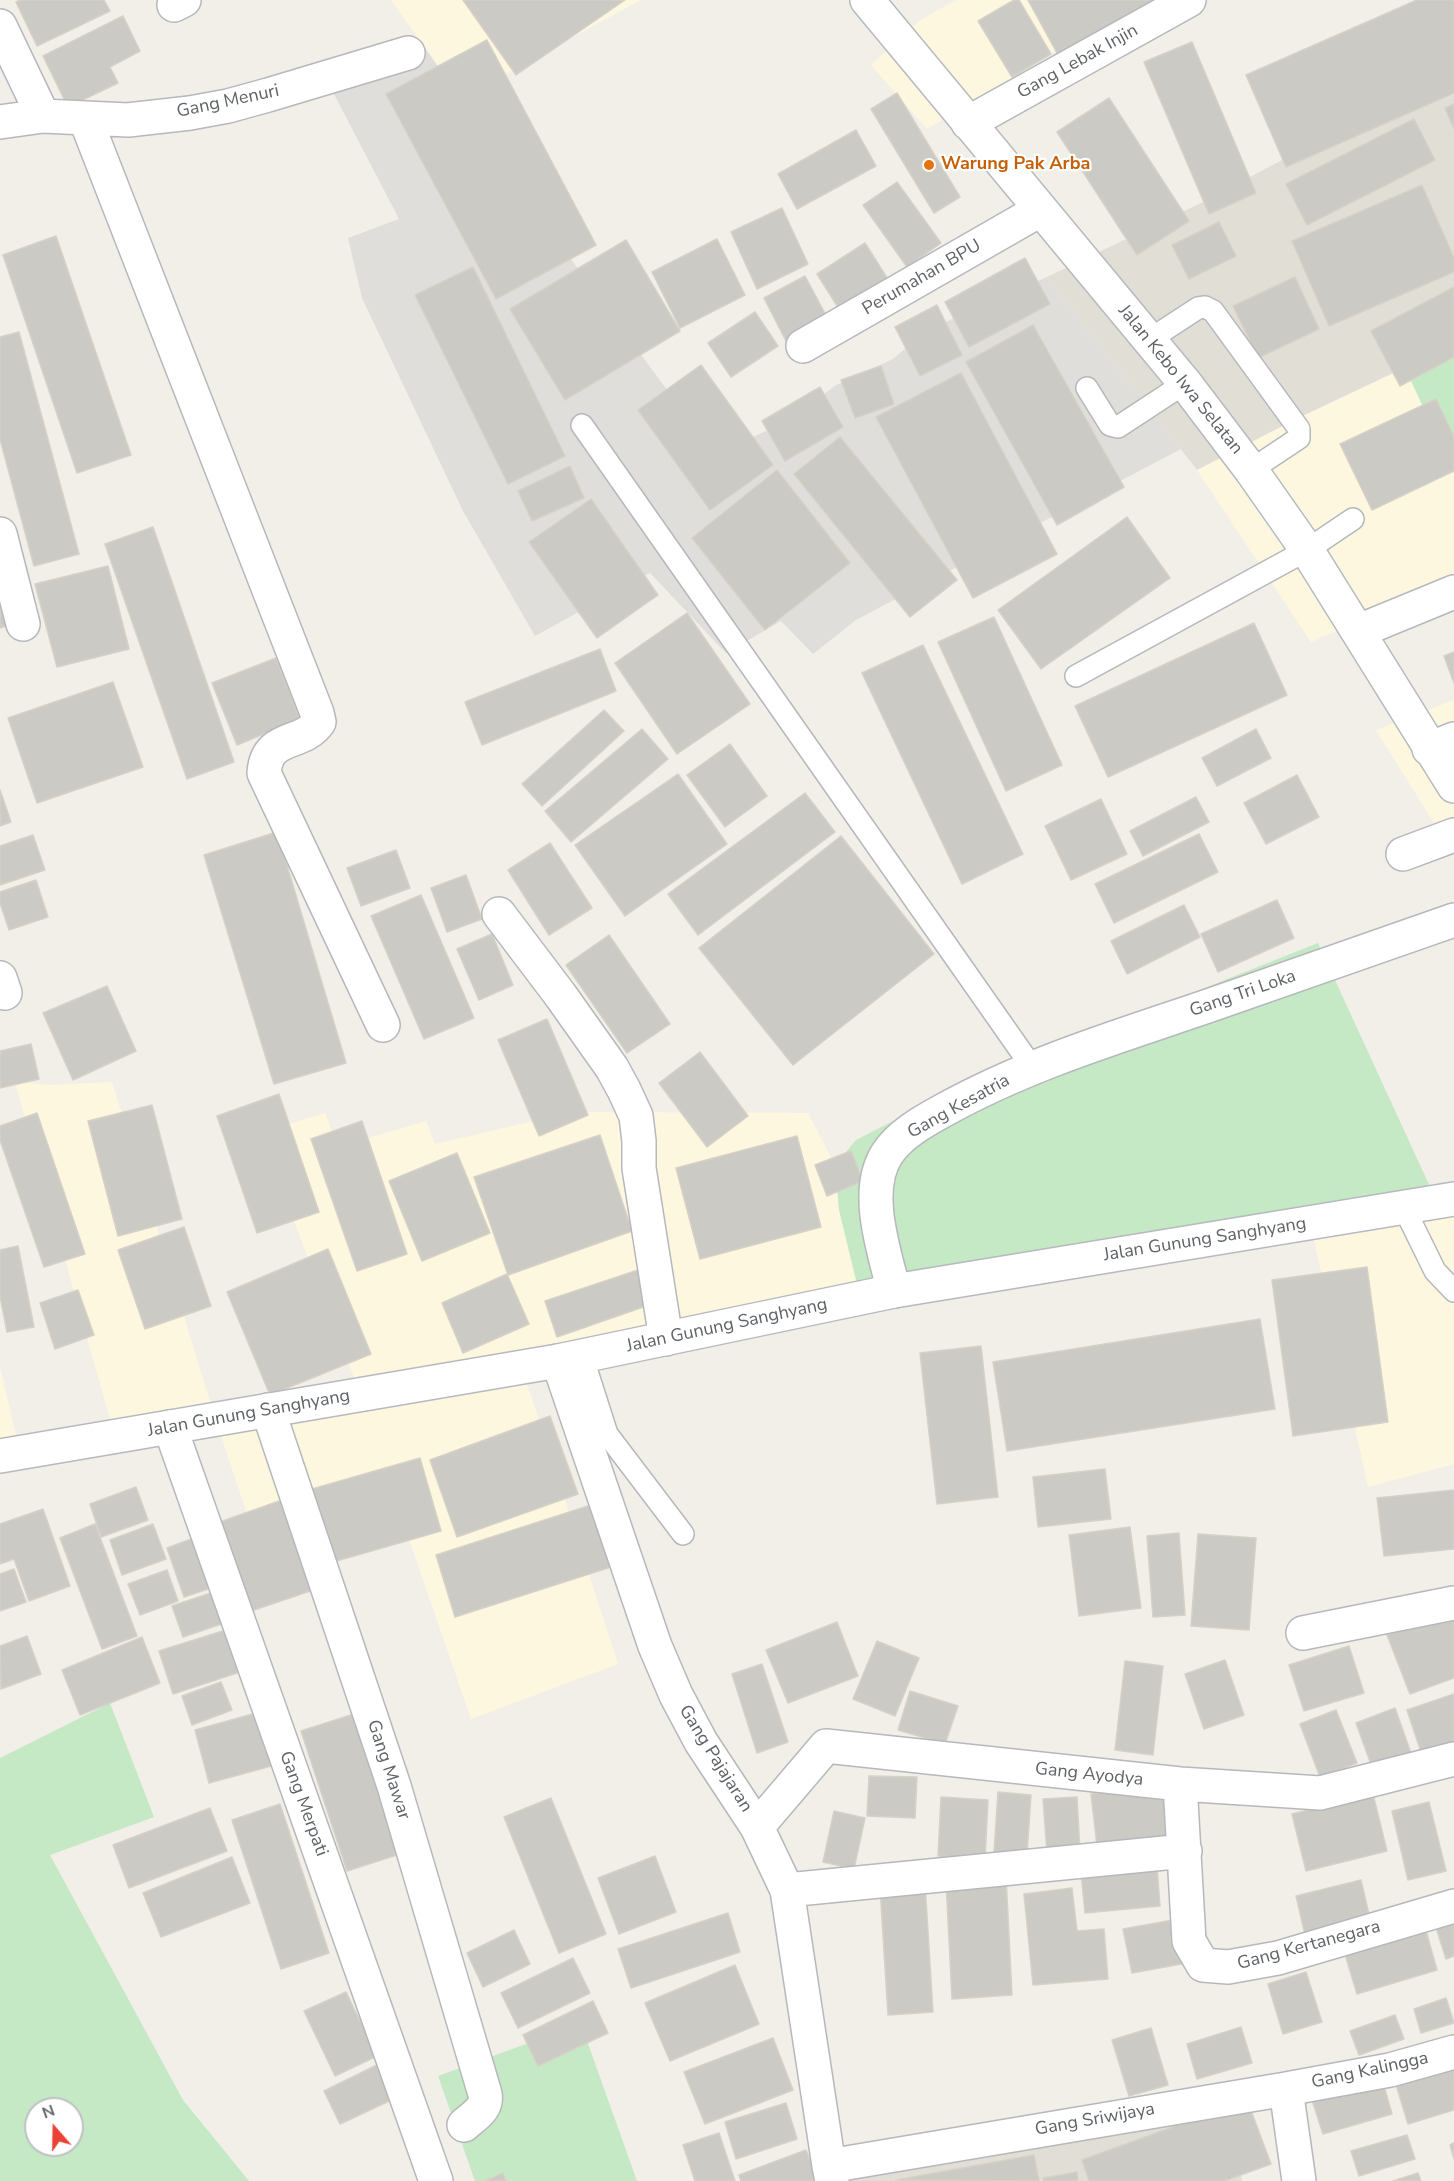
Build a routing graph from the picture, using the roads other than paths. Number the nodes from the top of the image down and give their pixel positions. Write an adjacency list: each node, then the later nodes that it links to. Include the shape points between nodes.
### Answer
1 (867, 0): 8 (street, Jalan Kebo Iwa Selatan)
2 (1189, 0): 8 (street, Gang Lebak Injin)
3 (0, 26): 5 (street)
4 (408, 53): 6 (street, Gang Menuri, via 228,106 128,120)
5 (43, 116): 6 (street, Gang Menuri); 7 (street, Gang Menuri)
6 (85, 118): 29 (street, via 317,713 319,722 312,730 274,748 266,758 264,773)
7 (0, 122)
8 (968, 123): 9 (street, Jalan Kebo Iwa Selatan)
9 (1040, 210): 10 (street, Jalan Kebo Iwa Selatan); 11 (street, Perumahan BPU)
10 (1149, 340): 12 (street, Jalan Kebo Iwa Selatan); 15 (lane, via 1198,308 1213,311 1299,429 1299,438)
11 (803, 346)
12 (1185, 383): 13 (lane, via 1119,427 1110,425); 15 (street, Jalan Kebo Iwa Selatan)
13 (1087, 388)
14 (582, 425): 30 (lane)
15 (1251, 470): 18 (street, Jalan Kebo Iwa Selatan)
16 (1353, 519): 18 (lane)
17 (0, 534): 20 (street)
18 (1307, 550): 21 (street, Jalan Kebo Iwa Selatan); 22 (lane)
19 (1454, 592): 21 (street)
20 (23, 624)
21 (1359, 631): 23 (street, Jalan Kebo Iwa Selatan)
22 (1076, 676)
23 (1442, 744): 24 (street, Jalan Kebo Iwa Selatan)
24 (1454, 786)
25 (1454, 835): 26 (street)
26 (1403, 854)
27 (499, 914): 35 (street, via 612,1068 636,1116 639,1168)
28 (1454, 920): 30 (street, Gang Tri Loka)
29 (383, 1025)
30 (1032, 1067): 33 (street, Gang Kesatria, via 939,1113 908,1132 887,1154 875,1198)
31 (1454, 1200): 32 (street, Jalan Gunung Sanghyang)
32 (1404, 1208): 33 (street, Jalan Gunung Sanghyang); 34 (lane, via 1435,1271)
33 (894, 1291): 35 (street, Jalan Gunung Sanghyang)
34 (1454, 1291)
35 (666, 1339): 36 (street, Jalan Gunung Sanghyang)
36 (570, 1359): 37 (street, Jalan Gunung Sanghyang); 40 (lane, via 607,1434); 45 (street, Gang Pajajaran, via 655,1646 701,1742)
37 (268, 1410): 38 (street, Jalan Gunung Sanghyang); 51 (street, Gang Mawar, via 394,1786 485,2094 484,2107)
38 (170, 1427): 39 (street, Jalan Gunung Sanghyang); 53 (street, Gang Merpati)
39 (0, 1456)
40 (683, 1534)
41 (1454, 1603): 42 (street)
42 (1303, 1633)
43 (1454, 1759): 44 (street, Gang Ayodya, via 1320,1793)
44 (1180, 1784): 45 (street, Gang Ayodya, via 826,1746); 46 (street, Gang Kertanegara)
45 (757, 1827): 47 (street, Gang Pajajaran)
46 (1185, 1851): 47 (street); 48 (street, Gang Kertanegara, via 1189,1941 1203,1965 1228,1967 1278,1958)
47 (788, 1890): 52 (street, Gang Pajajaran)
48 (1454, 1906)
49 (1454, 2052): 50 (street, Gang Kalingga, via 1390,2070)
50 (1286, 2089): 52 (street, Gang Sriwijaya); 54 (street)
51 (464, 2125)
52 (830, 2174)
53 (436, 2181)
54 (1299, 2181)

